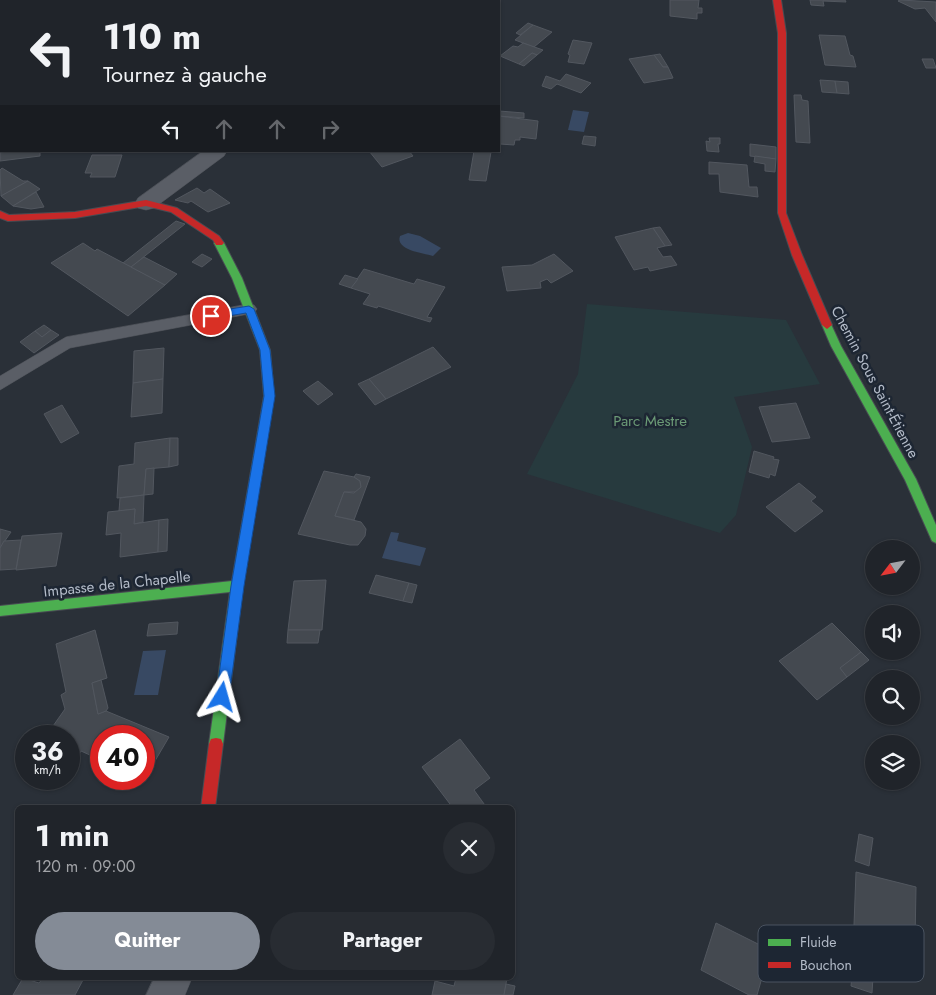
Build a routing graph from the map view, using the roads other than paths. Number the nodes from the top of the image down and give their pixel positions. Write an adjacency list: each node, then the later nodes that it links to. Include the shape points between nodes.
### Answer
1 (777, 0): 7 (street, Chemin Sous Saint-Étienne, via 782,33 782,213 836,346 910,479)
2 (216, 152): 3 (street)
3 (146, 203): 4 (street, via 75,214 8,218); 5 (street, via 174,210 216,238)
4 (0, 214)
5 (249, 309): 6 (lane, via 66,343); 8 (street, via 265,350 269,396)
6 (0, 384)
7 (936, 538)
8 (238, 586): 9 (street, Impasse de la Chapelle); 10 (street)
9 (0, 611)
10 (208, 805)
11 (173, 980): 12 (street)
12 (165, 995)

